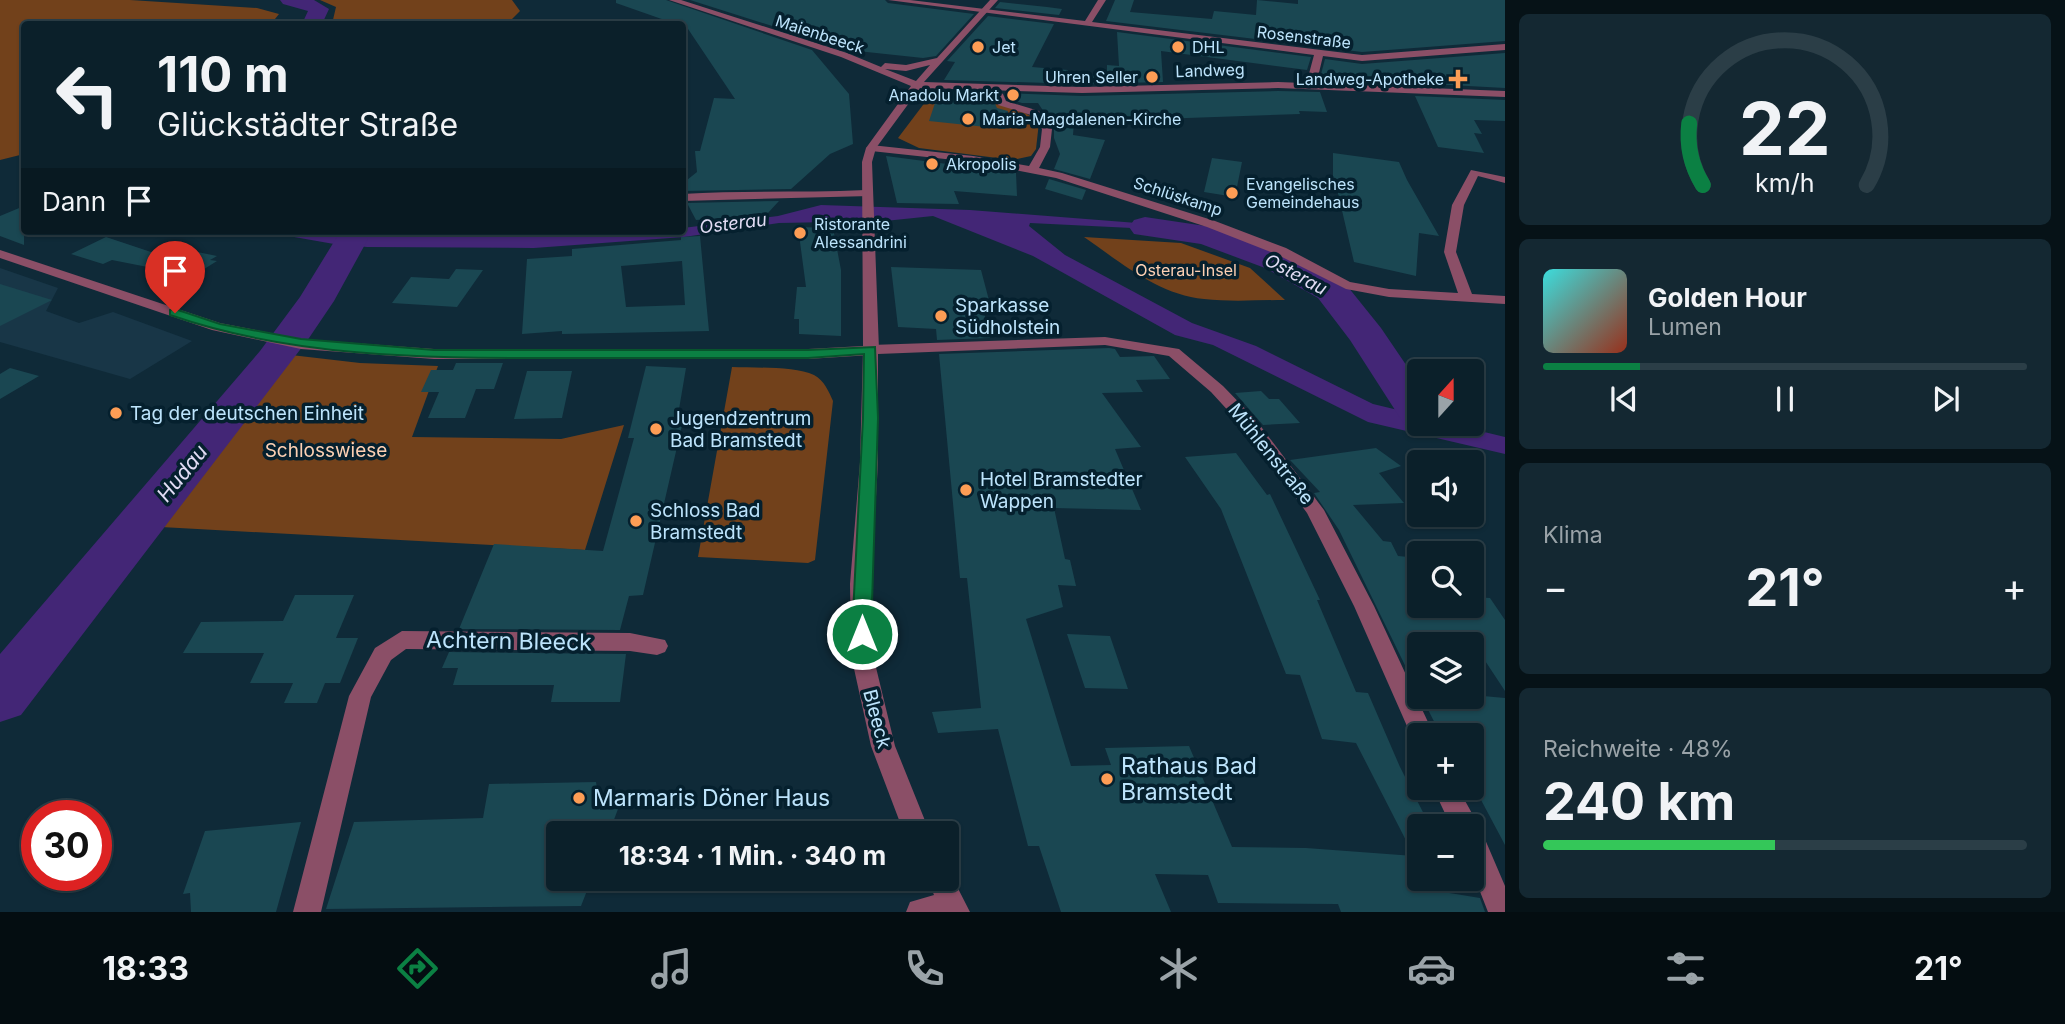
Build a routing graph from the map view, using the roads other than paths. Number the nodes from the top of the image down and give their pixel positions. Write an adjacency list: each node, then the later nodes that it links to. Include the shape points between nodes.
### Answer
1 (673, 0): 9 (street, Maienbeeck)
2 (892, 0): 5 (street, Rosenstraße)
3 (994, 0): 5 (street)
4 (1102, 0): 6 (street)
5 (984, 11): 6 (street, Rosenstraße); 10 (street)
6 (1087, 24): 8 (street, Rosenstraße)
7 (1505, 47): 8 (street, Rosenstraße, via 1362,58)
8 (1319, 53): 12 (street)
9 (844, 55): 10 (street, via 891,67); 11 (street, Maienbeeck)
10 (940, 60): 11 (street)
11 (917, 85): 13 (street, Landweg); 15 (street)
12 (1311, 85): 13 (street, Landweg); 14 (street, Landweg)
13 (988, 89): 16 (street, via 1000,96 1001,103 1035,113 1042,121 1047,140)
14 (1505, 94)
15 (871, 148): 16 (street, Schlüskamp); 19 (street, Bleeck)
16 (1034, 169): 21 (street, Schlüskamp, via 1211,224 1281,251 1346,285)
17 (1505, 180): 21 (street, via 1475,172 1458,205 1450,253)
18 (686, 198): 19 (street)
19 (866, 200): 23 (street, Bleeck)
20 (0, 254): 23 (street, Mühlenstraße, via 217,327 301,344 434,354)
21 (1467, 298): 22 (street, Schlüskamp)
22 (1505, 300)
23 (871, 350): 25 (street, Mühlenstraße, via 1105,341 1174,352 1250,424 1315,510); 26 (street, Bleeck, via 862,654 871,702)
24 (657, 646): 30 (street, Achtern Bleeck, via 402,640 383,653 360,696)
25 (1417, 723)
26 (911, 821)
27 (1484, 868): 32 (street)
28 (946, 891): 29 (street)
29 (954, 908): 31 (street)
30 (307, 912)
31 (920, 912)
32 (1502, 912)

